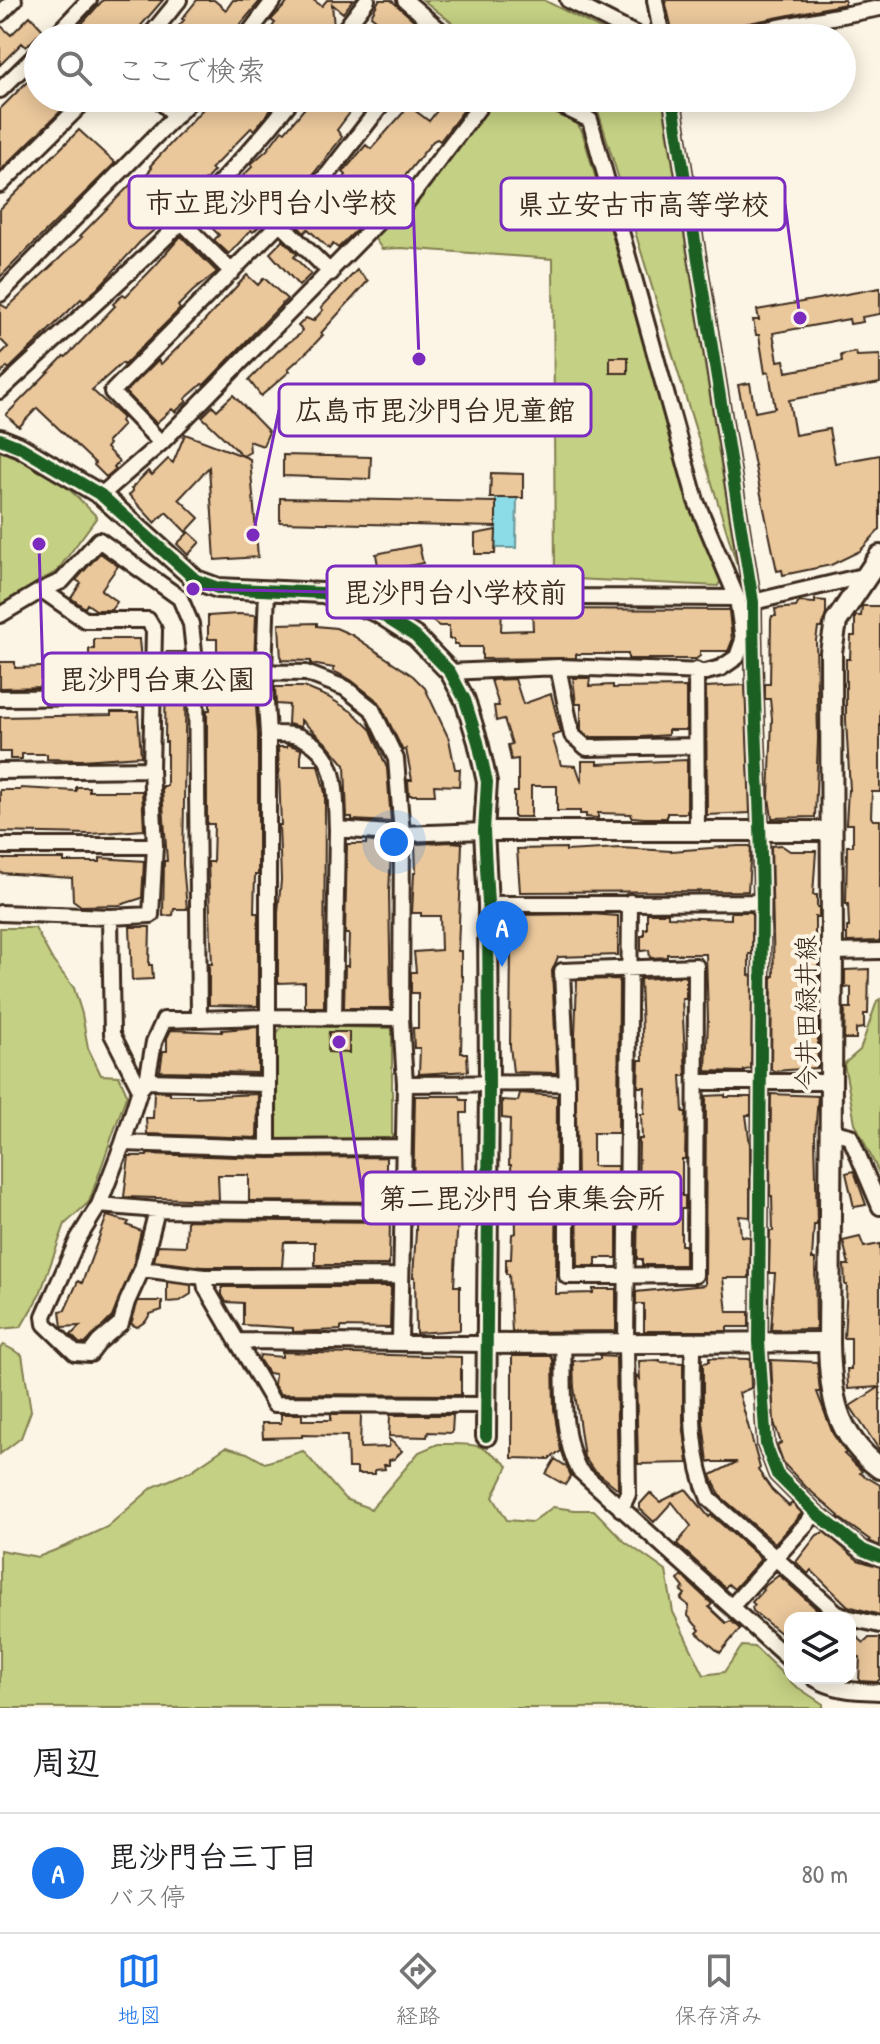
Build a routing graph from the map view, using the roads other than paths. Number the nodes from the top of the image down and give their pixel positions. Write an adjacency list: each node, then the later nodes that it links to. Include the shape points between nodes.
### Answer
1 (14, 0): 10 (street)
2 (89, 0): 11 (street)
3 (179, 0): 12 (street)
4 (274, 0): 13 (street)
5 (367, 0): 14 (street)
6 (405, 0): 15 (street)
7 (568, 0): 16 (street)
8 (655, 0): 17 (street)
9 (880, 8): 18 (street)
10 (0, 14)
11 (66, 24)
12 (159, 24)
13 (256, 24)
14 (349, 24)
15 (433, 24)
16 (615, 24)
17 (659, 24)
18 (795, 24)
19 (24, 67): 20 (street)
20 (0, 90)
21 (74, 112): 30 (street)
22 (172, 112): 29 (street)
23 (180, 112): 29 (street)
24 (282, 112): 31 (street)
25 (376, 112): 32 (street)
26 (475, 112): 34 (street, via 403,207 383,217)
27 (574, 112): 44 (street, via 590,120 696,501)
28 (674, 112): 45 (street)
29 (176, 116): 35 (street)
30 (0, 185)
31 (181, 221): 33 (street); 36 (street)
32 (281, 224): 33 (street); 34 (street)
33 (232, 272): 38 (street, via 112,392)
34 (331, 273): 38 (street)
35 (0, 294)
36 (0, 391)
37 (0, 439): 39 (street)
38 (161, 443): 39 (street)
39 (101, 495): 43 (street, via 196,580 218,588)
40 (880, 556): 41 (main road, 今井田緑井線)
41 (867, 575): 45 (street); 63 (main road, 今井田緑井線, via 836,622 831,652)
42 (42, 590): 47 (street); 50 (street, via 62,581 99,540 180,598 191,624); 53 (street, via 85,620 148,620 154,630)
43 (267, 590): 46 (street, via 323,593); 51 (street)
44 (737, 598): 46 (street, via 402,588); 49 (street, via 743,640 737,657 721,668)
45 (753, 602): 62 (street)
46 (377, 612): 52 (street, via 416,637)
47 (0, 615)
48 (558, 667): 49 (street); 52 (street); 56 (street, via 572,735 587,748)
49 (696, 670): 56 (street)
50 (196, 671): 51 (street); 76 (street)
51 (264, 671): 55 (street); 64 (street, via 306,673 345,688 372,709 396,759)
52 (450, 672): 60 (street, via 465,700 487,782)
53 (153, 697): 54 (street); 57 (street)
54 (0, 698)
55 (268, 734): 59 (street, via 299,736 324,754 334,774); 75 (street)
56 (696, 746): 61 (street)
57 (151, 769): 58 (street); 66 (street)
58 (0, 771)
59 (337, 829): 64 (street); 77 (street)
60 (484, 831): 61 (street); 64 (street); 69 (street)
61 (697, 831): 62 (street)
62 (762, 831): 63 (street); 68 (street)
63 (831, 831): 73 (main road, 今井田緑井線)
64 (402, 834): 78 (street)
65 (0, 846): 66 (street)
66 (155, 846): 71 (street, via 151,915)
67 (630, 902): 68 (street); 69 (street); 74 (street)
68 (762, 902): 85 (street)
69 (488, 904): 84 (street)
70 (0, 913): 71 (street)
71 (110, 917): 86 (street, via 112,1034)
72 (880, 951): 73 (street)
73 (832, 952): 80 (main road, 今井田緑井線)
74 (631, 967): 79 (street, via 696,966); 81 (street, via 562,971); 98 (street)
75 (269, 1017): 76 (street); 77 (street); 82 (street)
76 (199, 1018): 86 (street, via 164,1020)
77 (334, 1018): 78 (street)
78 (401, 1018): 83 (street)
79 (697, 1082): 85 (street); 98 (street, via 695,1275)
80 (832, 1082): 85 (street); 87 (main road, 今井田緑井線)
81 (567, 1083): 84 (street); 98 (street, via 567,1276)
82 (268, 1084): 86 (street); 90 (street)
83 (405, 1084): 84 (street); 89 (street)
84 (489, 1084): 104 (street)
85 (762, 1084): 101 (street)
86 (144, 1085): 88 (street)
87 (830, 1131): 92 (street, via 850,1136); 102 (main road, 今井田緑井線)
88 (123, 1143): 90 (street); 91 (street)
89 (402, 1147): 90 (street); 94 (street)
90 (268, 1148)
91 (99, 1205): 93 (street); 95 (street, via 78,1239 45,1324 75,1353 90,1354 121,1323)
92 (880, 1207)
93 (157, 1210): 94 (street); 95 (street)
94 (401, 1212): 96 (street)
95 (142, 1269): 97 (street)
96 (400, 1276): 97 (street); 100 (street)
97 (204, 1277): 99 (street)
98 (628, 1277): 105 (street)
99 (237, 1341): 100 (street); 107 (street, via 274,1404)
100 (400, 1341): 104 (street)
101 (759, 1342): 102 (street); 106 (street); 111 (street, via 766,1445 777,1474)
102 (829, 1342): 109 (main road, 今井田緑井線, via 836,1411 848,1435)
103 (563, 1343): 104 (street); 105 (street); 110 (street, via 566,1434 572,1456 579,1470)
104 (485, 1344): 107 (street)
105 (626, 1344): 106 (street); 110 (street, via 628,1494)
106 (693, 1344): 113 (street, via 694,1452 700,1478 709,1499)
107 (486, 1405): 108 (street)
108 (486, 1436)
109 (880, 1468)
110 (621, 1509): 114 (street)
111 (816, 1513): 112 (street); 113 (street)
112 (880, 1557)
113 (775, 1558): 114 (street); 115 (street)
114 (732, 1606): 118 (street)
115 (836, 1612)
116 (856, 1621): 117 (street)
117 (880, 1625)
118 (784, 1654)
119 (824, 1684): 120 (street)
120 (880, 1692)

